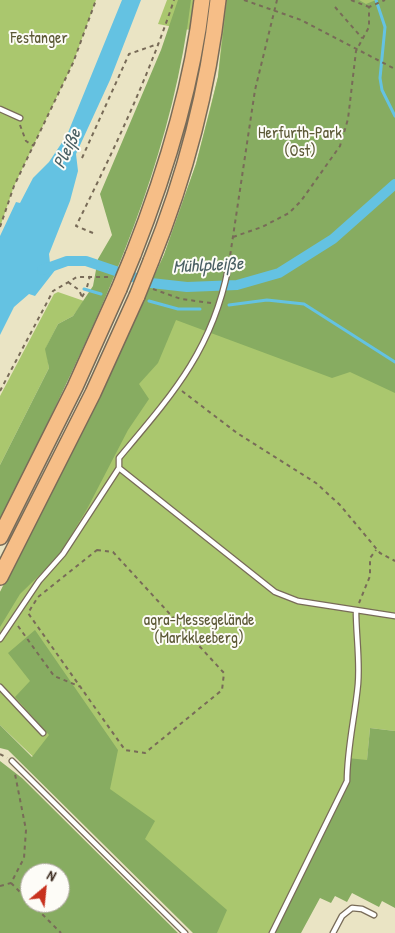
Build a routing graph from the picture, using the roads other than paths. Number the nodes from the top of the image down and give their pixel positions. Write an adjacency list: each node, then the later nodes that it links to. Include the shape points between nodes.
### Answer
1 (202, 0): 7 (highway, bridge, via 176,128 157,192 133,255 116,283 75,387)
2 (218, 0): 8 (highway, bridge, via 194,135 167,221 93,393)
3 (0, 109): 4 (lane)
4 (20, 118)
5 (228, 269): 6 (lane, via 219,306 196,358 178,388 119,458)
6 (119, 468): 9 (lane, via 275,592 298,601); 11 (lane, via 63,554 39,581)
7 (0, 537)
8 (0, 577)
9 (356, 610): 10 (lane); 17 (lane, via 358,686 347,758 347,781)
10 (395, 616)
11 (0, 639)
12 (0, 687): 13 (lane)
13 (43, 734)
14 (12, 761): 16 (lane)
15 (374, 915): 18 (lane, via 352,908 342,916)
16 (186, 933)
17 (272, 933)
18 (333, 933)

